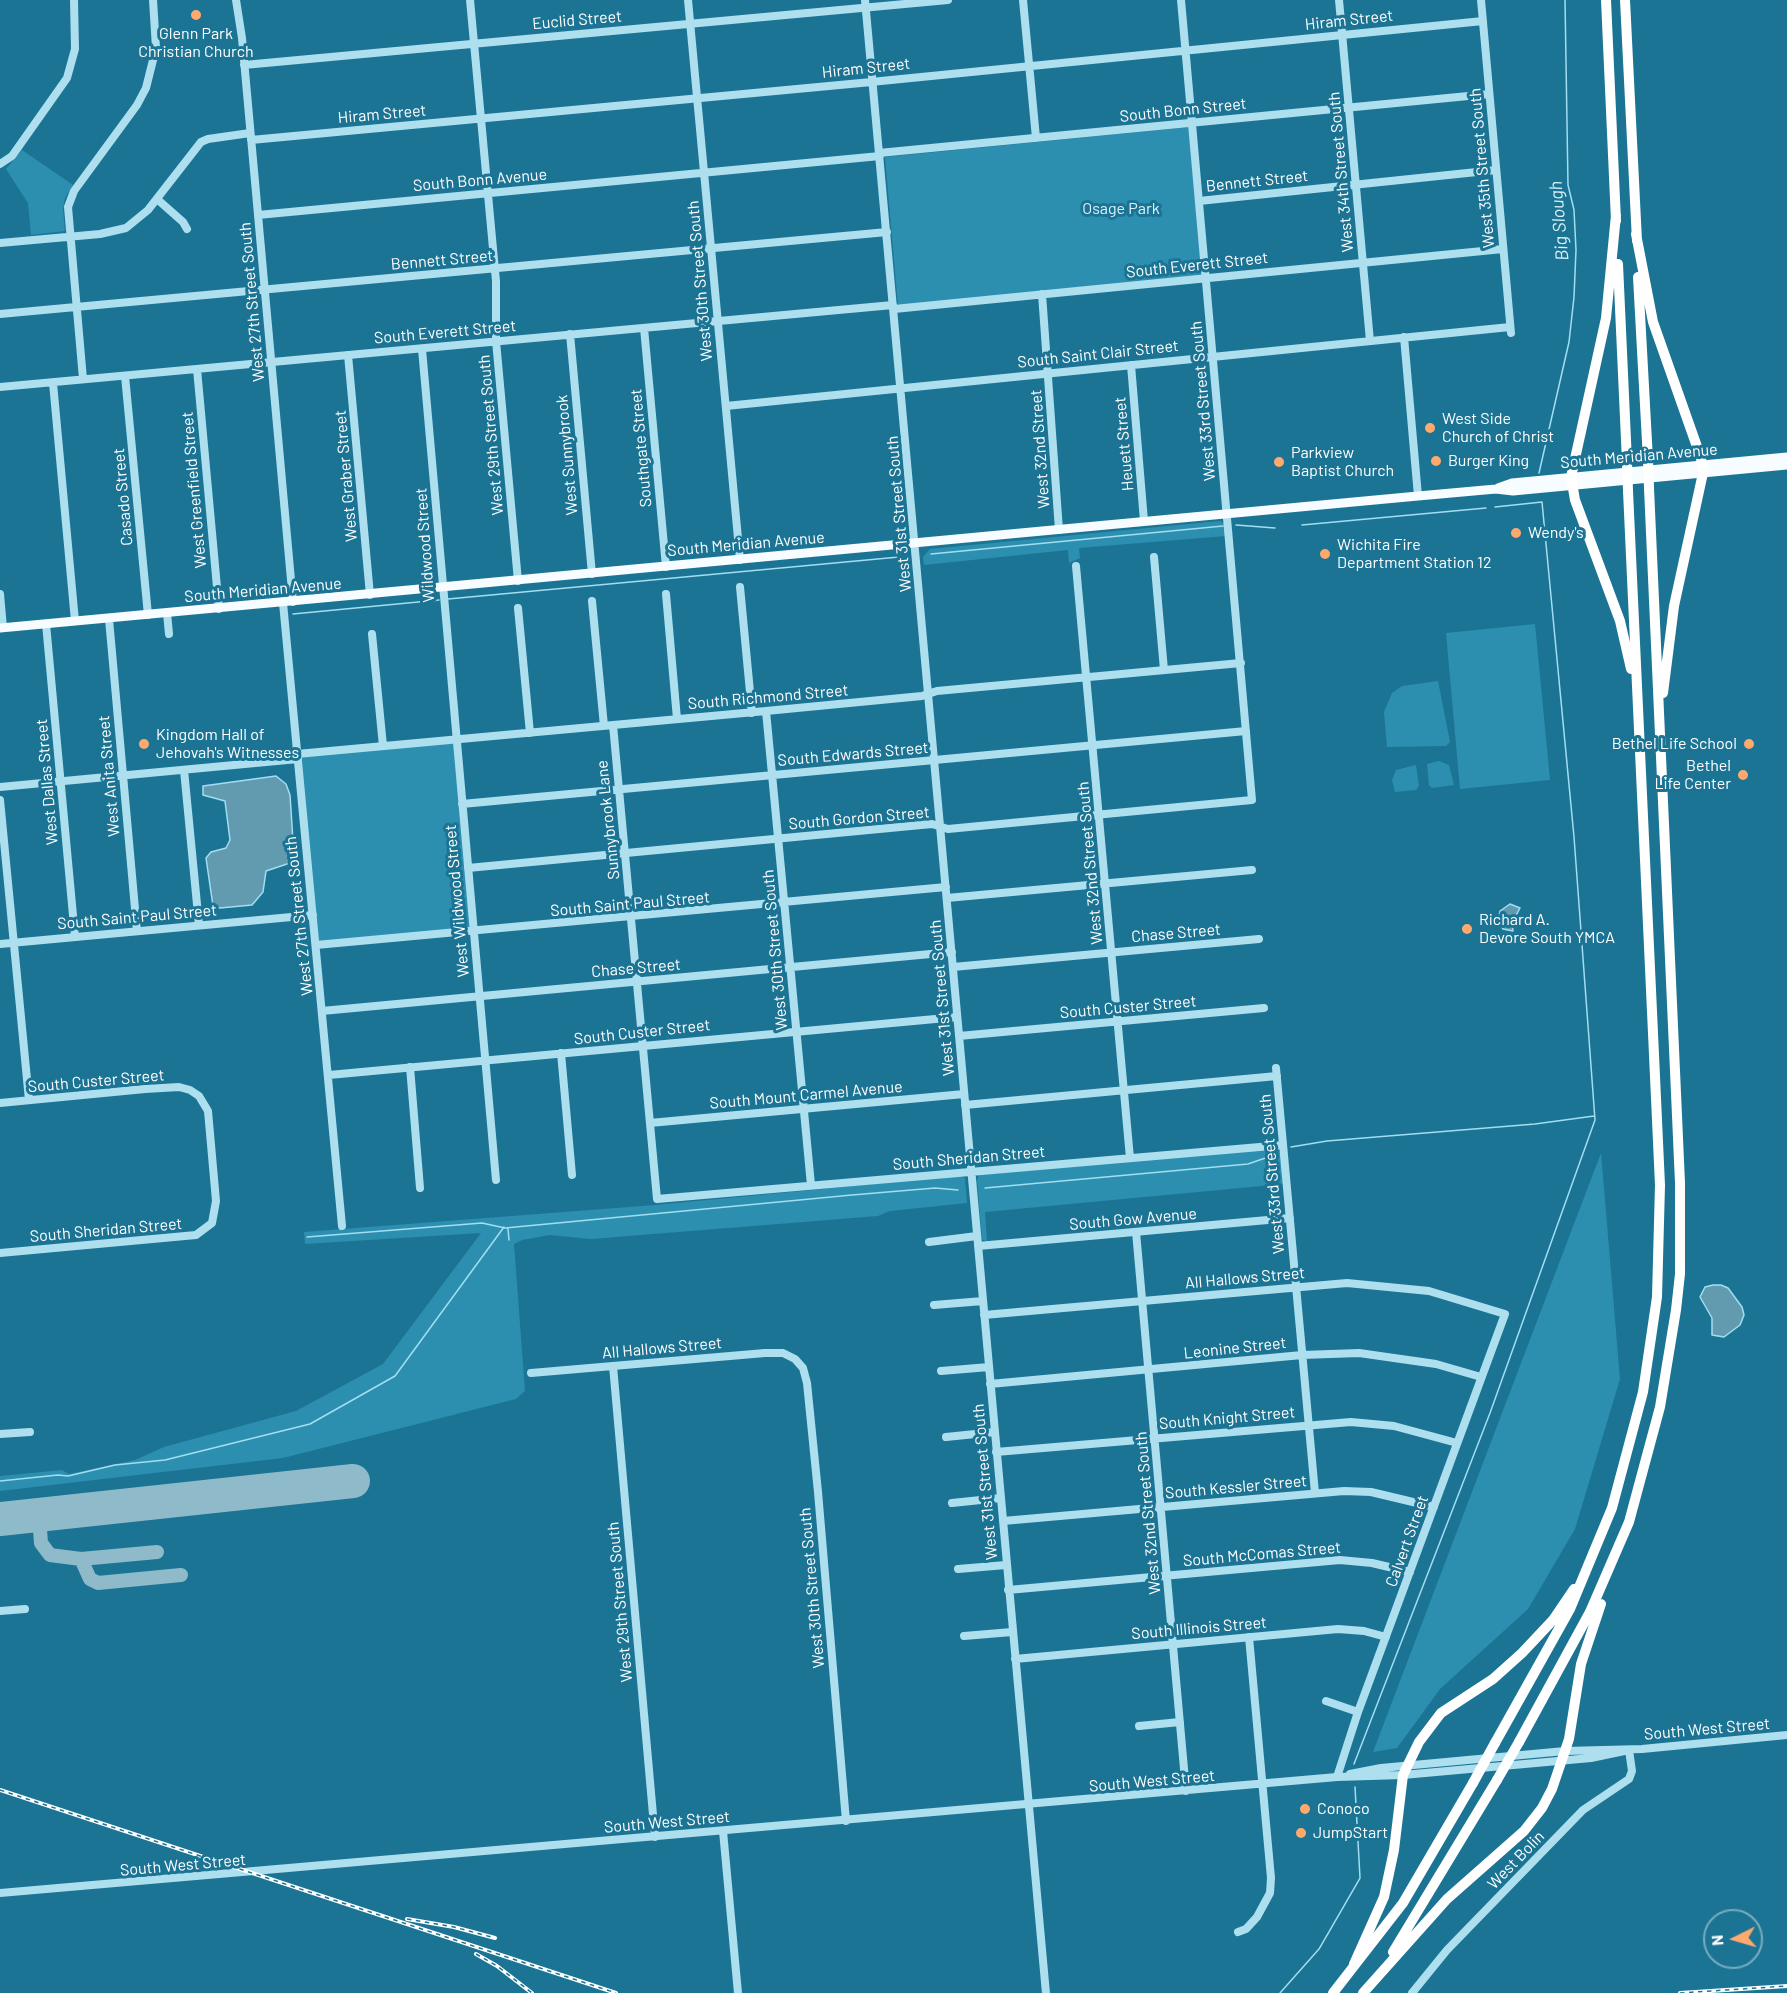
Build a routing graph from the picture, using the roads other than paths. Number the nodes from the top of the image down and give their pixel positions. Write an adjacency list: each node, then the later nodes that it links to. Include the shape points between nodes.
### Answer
1 (74, 0): 30 (street, via 75,49 67,78 12,156)
2 (153, 0): 42 (street, via 156,48 149,79 137,105 74,192 68,207)
3 (236, 0): 19 (street, West 27th Street South)
4 (470, 0): 17 (street, West 29th Street South)
5 (688, 0): 15 (street, West 30th Street South)
6 (948, 0): 13 (street, Euclid Street)
7 (1023, 0): 20 (street)
8 (1181, 0): 18 (street, West 33rd Street South)
9 (1339, 0): 16 (street, West 34th Street South)
10 (1481, 0): 14 (street, West 35th Street South)
11 (1605, 0): 38 (highway)
12 (1625, 0): 41 (highway)
13 (866, 4): 15 (street, Euclid Street); 21 (street, West 31st Street South)
14 (1483, 21): 16 (street, Hiram Street); 22 (street, West 35th Street South)
15 (690, 23): 17 (street, Euclid Street); 23 (street, West 30th Street South)
16 (1342, 34): 18 (street, Hiram Street); 24 (street, West 34th Street South)
17 (474, 43): 19 (street, Euclid Street); 25 (street, West 29th Street South)
18 (1185, 50): 20 (street, Hiram Street); 26 (street, West 33rd Street South)
19 (244, 65): 27 (street, West 27th Street South)
20 (1029, 65): 21 (street, Hiram Street); 28 (street)
21 (873, 81): 23 (street, Hiram Street); 29 (street, West 31st Street South)
22 (1489, 94): 24 (street, South Bonn Street); 31 (street, West 35th Street South)
23 (697, 97): 25 (street, Hiram Street); 32 (street, West 30th Street South)
24 (1348, 107): 26 (street, South Bonn Street); 33 (street, West 34th Street South)
25 (481, 118): 27 (street, Hiram Street); 34 (street, West 29th Street South)
26 (1192, 122): 28 (street, South Bonn Street); 36 (street, West 33rd Street South)
27 (251, 137): 35 (street, Hiram Street, via 201,142); 37 (street, West 27th Street South)
28 (1036, 138): 29 (street, South Bonn Street)
29 (880, 155): 32 (street, South Bonn Street); 40 (street, West 31st Street South)
30 (0, 164)
31 (1496, 170): 33 (street, Bennett Street); 45 (street, West 35th Street South)
32 (704, 173): 34 (street, South Bonn Avenue); 44 (street, West 30th Street South)
33 (1356, 185): 36 (street, Bennett Street); 46 (street, West 34th Street South)
34 (488, 193): 37 (street, South Bonn Avenue); 47 (street, West 29th Street South)
35 (157, 199): 39 (street); 42 (street, Hiram Street, via 140,220 126,228)
36 (1199, 201): 48 (street, West 33rd Street South)
37 (258, 215): 49 (street, West 27th Street South)
38 (1616, 215): 77 (highway, via 1606,318); 112 (highway, bridge)
39 (188, 229)
40 (887, 232): 44 (street, Bennett Street); 51 (street, West 31st Street South)
41 (1636, 234): 76 (highway, via 1653,322); 118 (highway, bridge)
42 (70, 237): 43 (street, Hiram Street); 52 (street)
43 (0, 243)
44 (711, 248): 47 (street, Bennett Street); 54 (street, West 30th Street South)
45 (1503, 249): 46 (street, South Everett Street); 56 (street, West 35th Street South)
46 (1363, 262): 48 (street, South Everett Street); 60 (street, West 34th Street South)
47 (494, 268): 49 (street, Bennett Street); 59 (street, West 29th Street South)
48 (1206, 278): 50 (street, South Everett Street); 63 (street, West 33rd Street South)
49 (265, 290): 52 (street, Bennett Street); 64 (street, West 27th Street South)
50 (1042, 294): 51 (street, South Everett Street); 67 (street, West 32nd Street)
51 (894, 307): 54 (street, South Everett Street); 72 (street, West 31st Street South)
52 (76, 308): 53 (street, Bennett Street); 69 (street)
53 (0, 314)
54 (717, 321): 55 (street, South Everett Street); 73 (street, West 30th Street South)
55 (644, 328): 57 (street, South Everett Street); 86 (street, Southgate Street)
56 (1510, 330): 58 (street, South Saint Clair Street)
57 (570, 334): 59 (street, South Everett Street); 87 (street, West Sunnybrook)
58 (1404, 337): 60 (street, South Saint Clair Street); 78 (street)
59 (495, 341): 61 (street, South Everett Street); 88 (street, West 29th Street South)
60 (1370, 341): 63 (street, South Saint Clair Street)
61 (422, 349): 62 (street, South Everett Street); 90 (street, Wildwood Street)
62 (348, 355): 64 (street, South Everett Street); 93 (street, West Graber Street)
63 (1213, 356): 65 (street, South Saint Clair Street); 79 (street, West 33rd Street South)
64 (272, 362): 66 (street, South Everett Street); 95 (street, West 27th Street South)
65 (1131, 365): 67 (street, South Saint Clair Street); 80 (street, Heuett Street)
66 (197, 369): 68 (street, South Everett Street); 97 (street, West Greenfield Street)
67 (1049, 373): 72 (street, South Saint Clair Street); 81 (street, West 32nd Street)
68 (125, 376): 69 (street, South Everett Street); 99 (street, Casado Street)
69 (83, 379): 70 (street, South Everett Street)
70 (53, 383): 71 (street, South Everett Street); 101 (street)
71 (0, 387)
72 (901, 389): 73 (street, South Saint Clair Street); 82 (street, West 31st Street South)
73 (726, 406): 84 (street, West 30th Street South)
74 (1787, 457): 76 (main road, South Meridian Avenue)
75 (1787, 465): 76 (main road, South Meridian Avenue)
76 (1702, 469): 77 (main road, South Meridian Avenue); 118 (highway, via 1667,649)
77 (1571, 481): 78 (main road, South Meridian Avenue, via 1513,491); 112 (highway, via 1620,621)
78 (1418, 496): 79 (main road, South Meridian Avenue)
79 (1227, 514): 80 (main road, South Meridian Avenue); 106 (street, West 33rd Street South)
80 (1144, 521): 81 (main road, South Meridian Avenue)
81 (1059, 530): 82 (main road, South Meridian Avenue)
82 (915, 543): 84 (main road, South Meridian Avenue); 109 (street, West 31st Street South)
83 (1154, 557): 107 (street)
84 (740, 560): 86 (main road, South Meridian Avenue)
85 (1076, 566): 108 (street, West 32nd Street South)
86 (666, 567): 87 (main road, South Meridian Avenue)
87 (592, 574): 88 (main road, South Meridian Avenue)
88 (518, 581): 90 (main road, South Meridian Avenue)
89 (740, 587): 111 (street)
90 (443, 588): 93 (main road, South Meridian Avenue); 119 (street, Wildwood Street)
91 (0, 594): 103 (street)
92 (666, 594): 113 (street)
93 (370, 595): 95 (main road, South Meridian Avenue)
94 (592, 601): 115 (street)
95 (288, 602): 97 (main road, South Meridian Avenue); 122 (street, West 27th Street South)
96 (518, 608): 117 (street)
97 (219, 609): 98 (main road, South Meridian Avenue)
98 (167, 613): 99 (main road, South Meridian Avenue); 104 (street)
99 (148, 615): 100 (main road, South Meridian Avenue)
100 (109, 619): 101 (main road, South Meridian Avenue); 125 (street, West Anita Street)
101 (75, 621): 102 (main road, South Meridian Avenue)
102 (46, 624): 103 (main road, South Meridian Avenue); 127 (street, West Dallas Street)
103 (2, 628)
104 (169, 634)
105 (372, 634): 120 (street)
106 (1241, 663): 107 (street, South Richmond Street); 116 (street, West 33rd Street South)
107 (1164, 670): 108 (street, South Richmond Street)
108 (1087, 678): 109 (street, South Richmond Street, via 937,691); 121 (street, West 32nd Street South)
109 (928, 695): 110 (street, South Richmond Street); 123 (street, West 31st Street South)
110 (766, 711): 111 (street, South Richmond Street); 126 (street, West 30th Street South)
111 (752, 713): 113 (street, South Richmond Street)
112 (1638, 717): 223 (highway, via 1660,1245 1654,1323 1643,1392 1622,1478)
113 (677, 719): 114 (street, South Richmond Street)
114 (613, 725): 115 (street, South Richmond Street); 129 (street, Sunnybrook Lane)
115 (604, 726): 117 (street, South Richmond Street)
116 (1246, 731): 121 (street, South Edwards Street); 131 (street, West 33rd Street South)
117 (530, 733): 119 (street, South Richmond Street)
118 (1660, 735): 222 (highway, via 1680,1183 1680,1274 1660,1407)
119 (456, 740): 120 (street, South Richmond Street); 132 (street, West Wildwood Street)
120 (383, 746): 122 (street, South Richmond Street)
121 (1093, 746): 123 (street, South Edwards Street); 133 (street, West 32nd Street South)
122 (298, 757): 124 (street, South Richmond Street); 143 (street, West 27th Street South)
123 (934, 760): 126 (street, South Edwards Street); 134 (street, West 31st Street South)
124 (184, 770): 125 (street, South Richmond Street); 145 (street)
125 (122, 775): 127 (street, South Richmond Street); 146 (street, West Anita Street)
126 (772, 775): 129 (street, South Edwards Street); 135 (street, West 30th Street South)
127 (60, 781): 128 (street, South Richmond Street); 148 (street, West Dallas Street)
128 (0, 787)
129 (619, 789): 132 (street, South Edwards Street); 136 (street, Sunnybrook Lane)
130 (0, 800): 150 (street)
131 (1252, 800): 133 (street, South Gordon Street)
132 (462, 804): 137 (street, West Wildwood Street)
133 (1100, 815): 134 (street, South Gordon Street, via 948,829); 139 (street, West 32nd Street South)
134 (940, 825): 135 (street, South Gordon Street); 140 (street, West 31st Street South)
135 (778, 839): 136 (street, South Gordon Street); 142 (street, West 30th Street South)
136 (625, 853): 137 (street, South Gordon Street); 144 (street, Sunnybrook Lane)
137 (468, 868): 147 (street, West Wildwood Street)
138 (1252, 870): 139 (street)
139 (1106, 883): 141 (street); 154 (street, West 32nd Street South)
140 (946, 887): 141 (street, West 31st Street South); 142 (street, South Saint Paul Street)
141 (947, 898): 153 (street, West 31st Street South)
142 (784, 903): 144 (street, South Saint Paul Street); 155 (street, West 30th Street South)
143 (313, 915): 145 (street, South Saint Paul Street); 152 (street, West 27th Street South)
144 (631, 917): 147 (street, South Saint Paul Street); 157 (street, Sunnybrook Lane)
145 (199, 925): 146 (street, South Saint Paul Street)
146 (137, 931): 148 (street, South Saint Paul Street)
147 (474, 931): 152 (street, South Saint Paul Street); 158 (street, West Wildwood Street)
148 (75, 937): 150 (street, South Saint Paul Street)
149 (1258, 939): 154 (street, Chase Street)
150 (13, 943): 151 (street, South Saint Paul Street); 172 (street)
151 (0, 944)
152 (316, 945): 160 (street, West 27th Street South)
153 (951, 951): 155 (street, Chase Street); 156 (street, West 31st Street South)
154 (1112, 953): 156 (street, Chase Street); 162 (street, West 32nd Street South)
155 (790, 967): 157 (street, Chase Street); 163 (street, West 30th Street South)
156 (953, 967): 161 (street, West 31st Street South)
157 (637, 981): 158 (street, Chase Street); 165 (street, Sunnybrook Lane)
158 (480, 996): 160 (street, Chase Street); 167 (street, West Wildwood Street)
159 (1264, 1008): 162 (street, South Custer Street)
160 (322, 1011): 169 (street, West 27th Street South)
161 (957, 1017): 163 (street, South Custer Street); 164 (street, West 31st Street South)
162 (1118, 1021): 164 (street, South Custer Street); 170 (street, West 32nd Street South)
163 (796, 1031): 165 (street, South Custer Street); 175 (street, West 30th Street South)
164 (959, 1036): 171 (street, West 31st Street South)
165 (643, 1045): 166 (street, South Custer Street); 176 (street, Sunnybrook Lane)
166 (561, 1053): 167 (street, South Custer Street); 180 (street)
167 (486, 1060): 168 (street, South Custer Street); 181 (street, West Wildwood Street)
168 (410, 1067): 169 (street, South Custer Street); 183 (street)
169 (328, 1075): 187 (street, West 27th Street South)
170 (1123, 1090): 174 (street); 177 (street, West 33rd Street South, via 1277,1072); 178 (street, West 32nd Street South)
171 (964, 1094): 174 (street, West 31st Street South); 175 (street, South Mount Carmel Avenue)
172 (28, 1100): 173 (street, South Custer Street); 186 (street, South Custer Street, via 175,1088 194,1092 208,1111 216,1201)
173 (0, 1103)
174 (965, 1105): 179 (street, West 31st Street South)
175 (803, 1109): 176 (street, South Mount Carmel Avenue); 182 (street, West 30th Street South)
176 (650, 1123): 184 (street, Sunnybrook Lane)
177 (1283, 1145): 178 (street, South Sheridan Street); 185 (street, West 33rd Street South)
178 (1130, 1158): 179 (street, South Sheridan Street)
179 (972, 1172): 182 (street, South Sheridan Street); 189 (street, West 31st Street South)
180 (572, 1175)
181 (496, 1180)
182 (811, 1185): 184 (street, South Sheridan Street)
183 (420, 1188)
184 (657, 1199)
185 (1290, 1218): 188 (street, South Gow Avenue); 193 (street, West 33rd Street South)
186 (210, 1225): 192 (street, South Sheridan Street, via 189,1237)
187 (342, 1226)
188 (1136, 1232): 191 (street, South Gow Avenue); 194 (street, West 32nd Street South)
189 (977, 1236): 190 (street); 191 (street, West 31st Street South)
190 (930, 1242)
191 (978, 1246): 195 (street, West 31st Street South)
192 (0, 1252)
193 (1296, 1287): 194 (street, All Hallows Street); 197 (street, All Hallows Street, via 1347,1283 1401,1287 1439,1293); 199 (street, West 33rd Street South)
194 (1142, 1300): 198 (street, All Hallows Street); 203 (street, West 32nd Street South)
195 (983, 1301): 196 (street); 198 (street, West 31st Street South)
196 (934, 1305)
197 (1505, 1314): 206 (street, Calvert Street)
198 (984, 1316): 202 (street, West 31st Street South)
199 (1302, 1355): 203 (street, Leonine Street); 206 (street, Leonine Street, via 1383,1355); 208 (street, West 33rd Street South)
200 (794, 1358): 201 (street, All Hallows Street, via 783,1353 765,1353); 249 (street, West 30th Street South, via 803,1368 807,1383)
201 (612, 1365): 205 (street, All Hallows Street); 251 (street, West 29th Street South)
202 (989, 1367): 204 (street); 207 (street, West 31st Street South)
203 (1148, 1370): 207 (street, Leonine Street); 213 (street, West 32nd Street South)
204 (941, 1371)
205 (531, 1373)
206 (1481, 1377): 214 (street, Calvert Street)
207 (990, 1384): 210 (street, West 31st Street South)
208 (1309, 1424): 213 (street, South Knight Street); 214 (street, South Knight Street, via 1383,1424); 216 (street, West 33rd Street South)
209 (30, 1432): 211 (street)
210 (995, 1432): 212 (street); 215 (street, West 31st Street South)
211 (0, 1434)
212 (946, 1437)
213 (1154, 1439): 215 (street, South Knight Street); 220 (street, West 32nd Street South)
214 (1457, 1443): 219 (street, Calvert Street)
215 (996, 1452): 217 (street, West 31st Street South)
216 (1315, 1493): 219 (street, South Kessler Street, via 1371,1492); 220 (street, South Kessler Street)
217 (1000, 1498): 218 (street); 221 (street, West 31st Street South)
218 (952, 1503)
219 (1434, 1507): 226 (street, Calvert Street)
220 (1161, 1508): 221 (street, South Kessler Street); 227 (street, West 32nd Street South)
221 (1002, 1521): 224 (street, West 31st Street South)
222 (1629, 1522): 243 (highway, via 1586,1647); 255 (highway, bridge, via 1590,1612 1519,1742 1416,1918)
223 (1597, 1547): 244 (highway, via 1548,1626 1507,1668 1441,1713 1424,1734); 254 (highway, bridge, via 1559,1631 1473,1783 1403,1903)
224 (1006, 1565): 225 (street); 228 (street, West 31st Street South)
225 (958, 1569)
226 (1410, 1572): 227 (street, South McComas Street, via 1346,1560); 233 (street, Calvert Street)
227 (1167, 1575): 228 (street, South McComas Street); 235 (street, West 32nd Street South)
228 (1008, 1590): 231 (street, West 31st Street South)
229 (25, 1609): 230 (street)
230 (0, 1611)
231 (1012, 1632): 232 (street); 236 (street, West 31st Street South)
232 (964, 1636)
233 (1386, 1636): 234 (street, South Illinois Street, via 1344,1629); 238 (street, Calvert Street)
234 (1249, 1637): 235 (street, South Illinois Street); 246 (street)
235 (1173, 1644): 236 (street, South Illinois Street); 239 (street, West 32nd Street South)
236 (1015, 1659): 248 (street, West 31st Street South)
237 (1326, 1701): 238 (street)
238 (1358, 1712): 245 (street, Calvert Street)
239 (1180, 1722): 240 (street); 247 (street, West 32nd Street South)
240 (1139, 1726)
241 (1787, 1735): 242 (street, South West Street)
242 (1629, 1750): 243 (street, South West Street, via 1609,1755); 260 (street, West Bolin, via 1629,1779 1583,1810 1447,1950)
243 (1563, 1756): 244 (street, South West Street); 255 (highway, via 1552,1789 1524,1831 1460,1887)
244 (1405, 1771): 245 (street, South West Street); 254 (highway, via 1388,1883 1380,1910)
245 (1337, 1777): 246 (street, South West Street)
246 (1262, 1785): 247 (street, South West Street); 253 (street, via 1270,1893 1252,1924)
247 (1186, 1791): 248 (street, South West Street)
248 (1028, 1805): 249 (street, South West Street); 257 (street, West 31st Street South)
249 (846, 1821): 250 (street, South West Street)
250 (723, 1831): 251 (street, South West Street); 256 (street)
251 (655, 1837): 252 (street, South West Street)
252 (0, 1893)
253 (1238, 1932)
254 (1354, 1964): 258 (highway)
255 (1375, 1979): 259 (highway)
256 (738, 1993)
257 (1046, 1993)
258 (1333, 1993)
259 (1363, 1993)
260 (1412, 1993)

